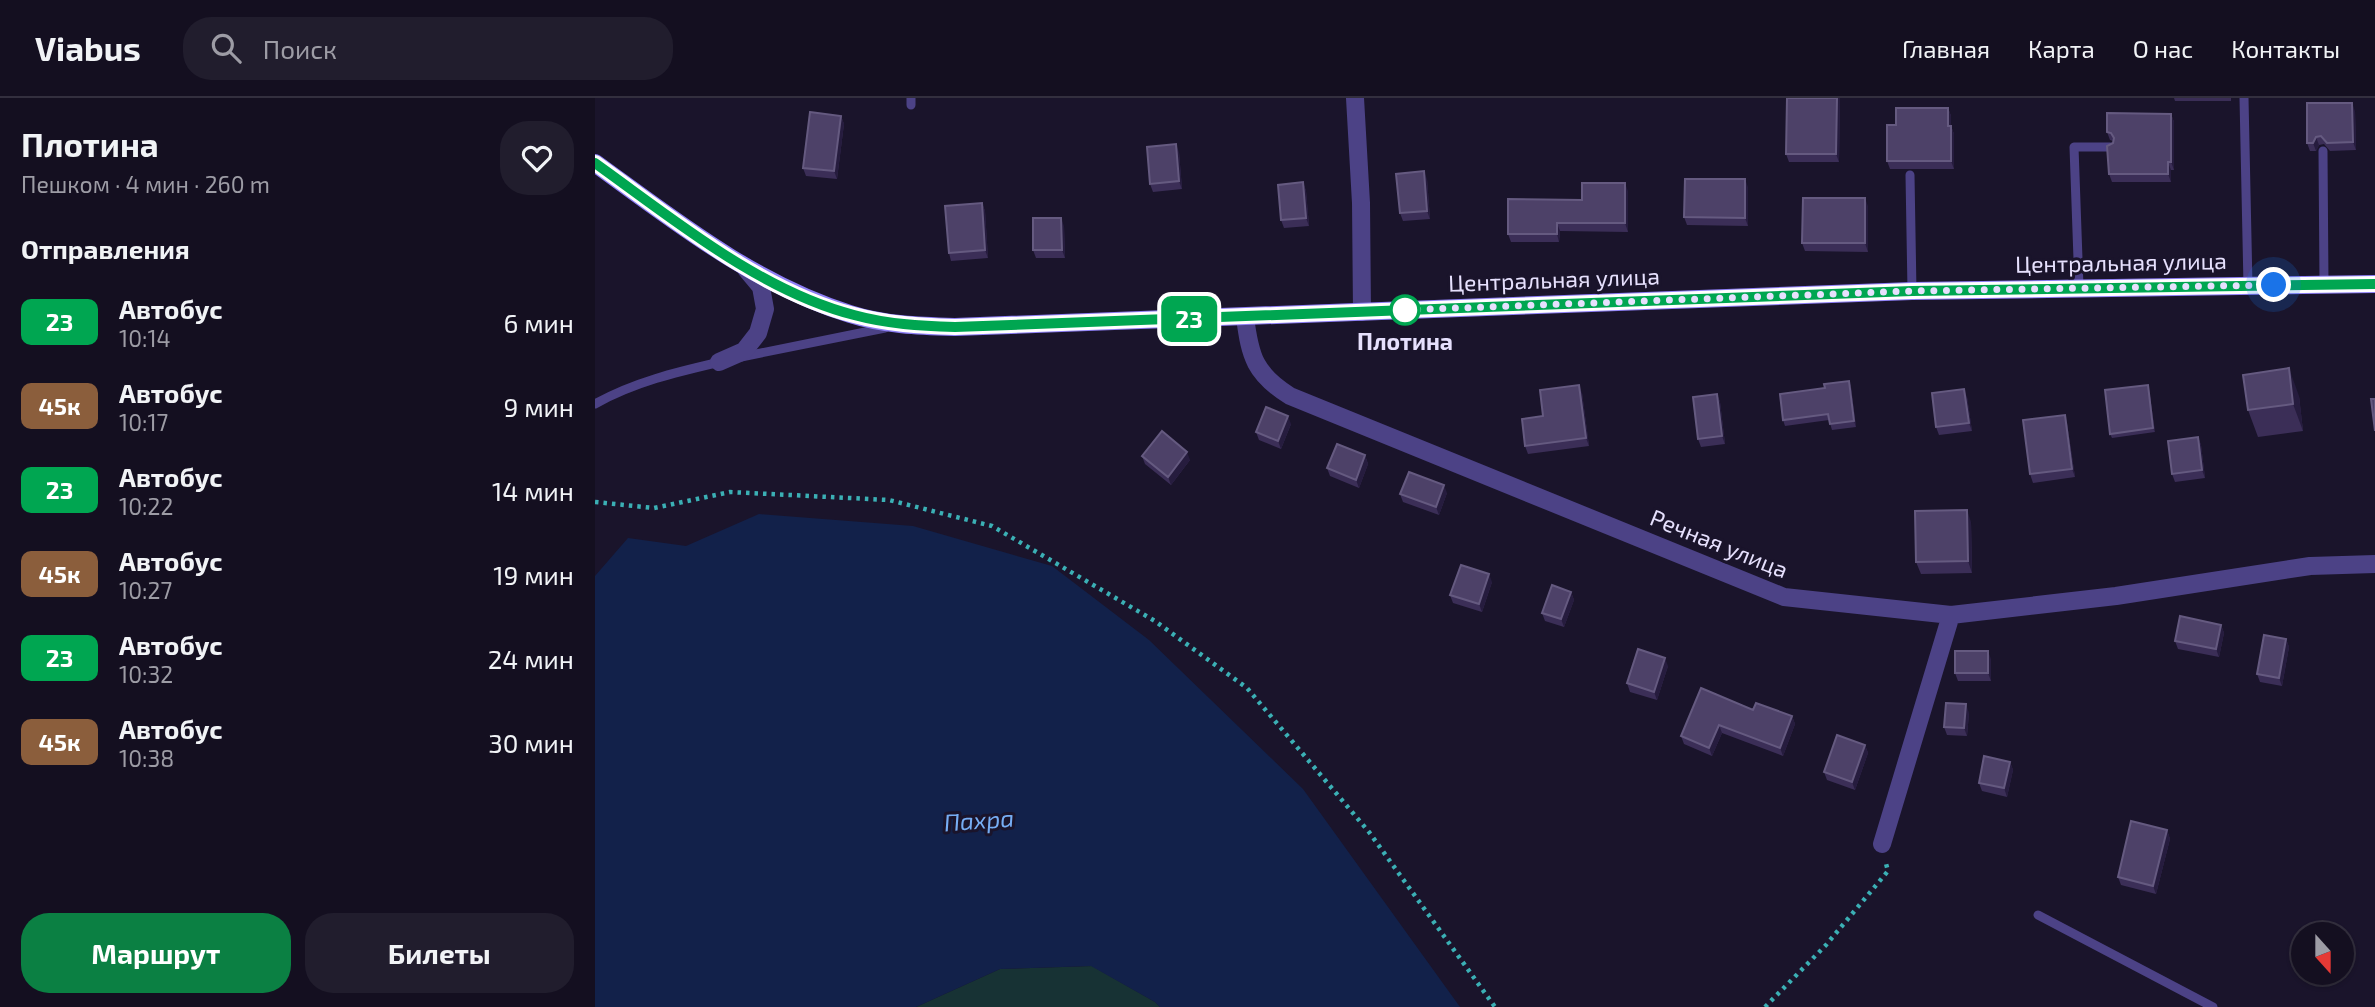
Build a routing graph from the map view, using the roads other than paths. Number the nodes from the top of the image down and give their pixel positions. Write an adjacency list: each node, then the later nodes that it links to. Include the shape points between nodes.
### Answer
1 (1355, 98): 13 (street)
2 (2243, 98): 10 (lane)
3 (2110, 148): 11 (lane, via 2074,147)
4 (2323, 151): 8 (lane)
5 (595, 163): 7 (street, Центральная улица)
6 (1910, 175): 12 (lane)
7 (746, 269): 15 (street, Центральная улица, via 851,315); 16 (street, via 761,287 765,309 758,333 744,351)
8 (2324, 284): 9 (street, Центральная улица); 10 (street, Центральная улица)
9 (2375, 284)
10 (2248, 286): 11 (street, Центральная улица)
11 (2079, 288): 12 (street, Центральная улица)
12 (1912, 291): 13 (street, Центральная улица)
13 (1362, 312): 14 (street, Центральная улица)
14 (1245, 317): 15 (street, Центральная улица); 19 (street, Речная улица, via 1255,362 1268,382 1290,396 1784,597)
15 (900, 325): 16 (lane)
16 (719, 362): 17 (lane, via 656,378)
17 (595, 404)
18 (2375, 565): 19 (street, Речная улица, via 2310,566)
19 (1951, 615): 20 (street)
20 (1882, 844)
21 (2038, 915): 22 (lane)
22 (2213, 1007)

